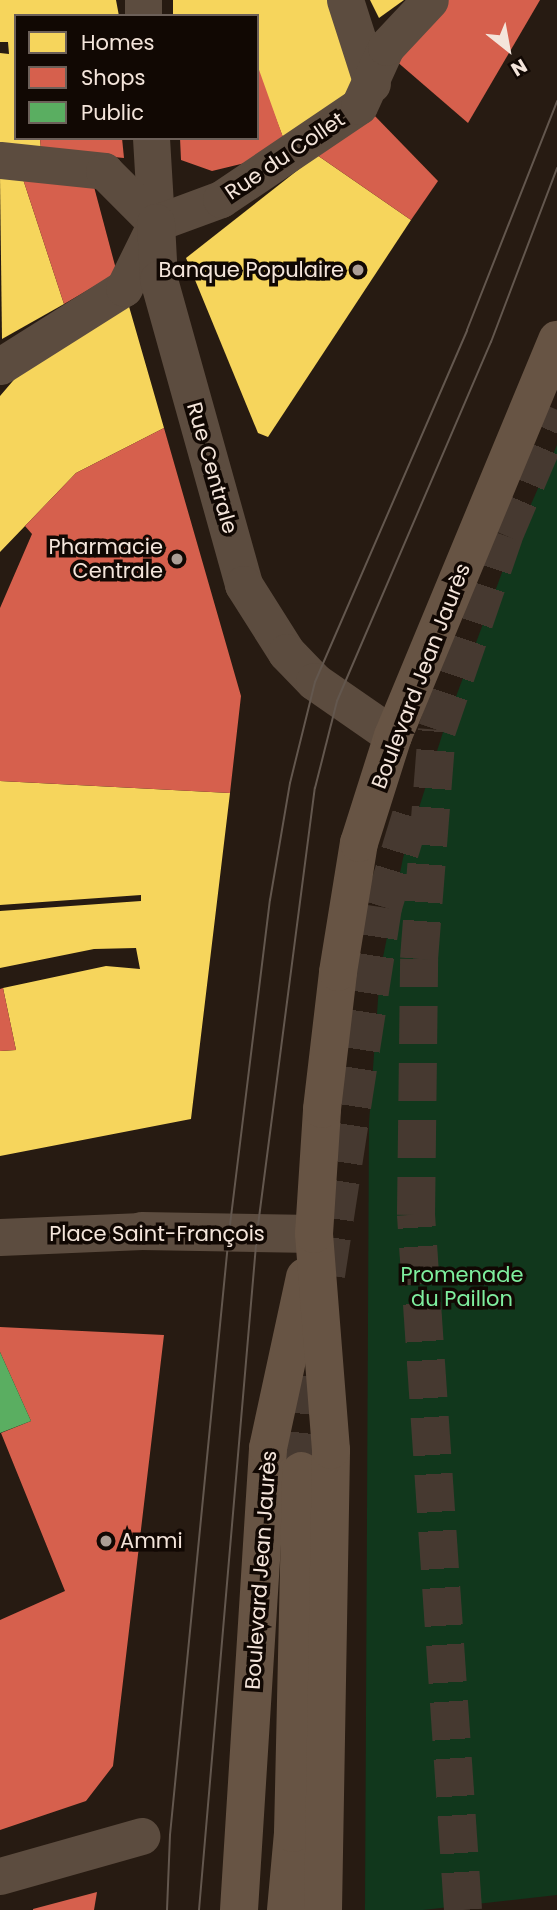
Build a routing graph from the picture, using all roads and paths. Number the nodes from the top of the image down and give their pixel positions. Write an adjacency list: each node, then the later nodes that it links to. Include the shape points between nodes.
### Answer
1 (345, 0): 3 (street)
2 (430, 0): 3 (street, Rue du Collet, via 386,47)
3 (372, 84): 6 (street, Rue du Collet, via 359,106 221,200)
4 (151, 140): 6 (street, Rue Centrale)
5 (0, 160): 6 (street, via 104,171)
6 (156, 223): 8 (street, via 124,288); 9 (street, Rue Centrale, via 159,280 244,585 265,623 315,682)
7 (557, 340): 9 (main road, Boulevard Jean Jaurès)
8 (0, 366)
9 (393, 736): 11 (main road, Boulevard Jean Jaurès, via 359,843 338,972 321,1109)
10 (142, 1231): 11 (street, Place Saint-François); 12 (street, Place Saint-François)
11 (314, 1234): 17 (main road, Boulevard Jean Jaurès, via 268,1448); 18 (main road, Boulevard Jean Jaurès, via 331,1450)
12 (0, 1237)
13 (301, 1471): 16 (main road, via 293,1833)
14 (141, 1836): 15 (street)
15 (0, 1876)
16 (286, 1909)
17 (239, 1910)
18 (323, 1910)

